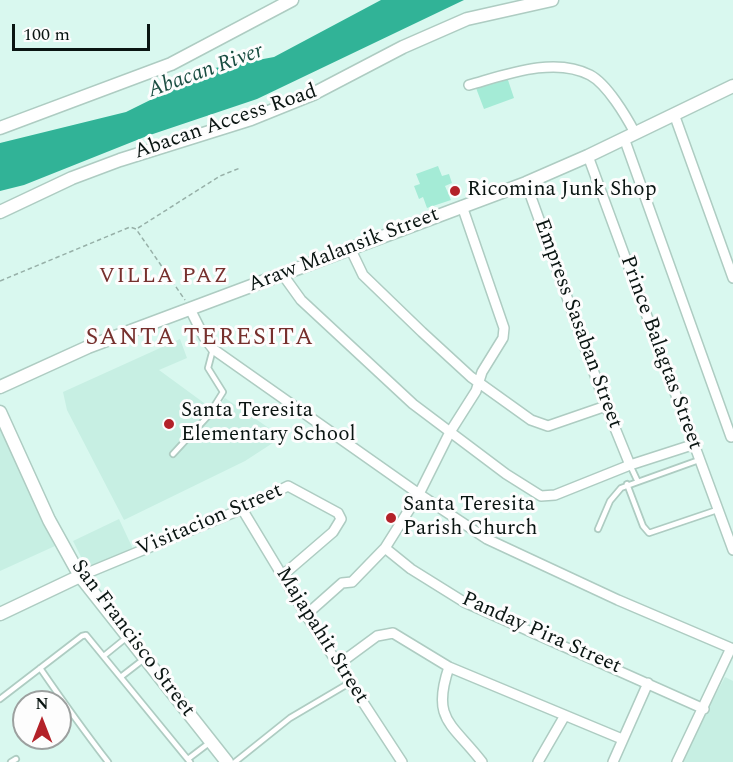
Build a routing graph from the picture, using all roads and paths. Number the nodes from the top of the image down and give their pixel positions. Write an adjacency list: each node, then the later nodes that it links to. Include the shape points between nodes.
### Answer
1 (292, 0): 6 (street, via 171,64)
2 (552, 0): 12 (street, Abacan Access Road, via 467,19 403,47 306,98 101,167)
3 (469, 85): 7 (street, via 518,71 564,67 592,75 623,110)
4 (733, 86): 5 (street, Araw Malansik Street)
5 (674, 114): 7 (street, Araw Malansik Street); 16 (street)
6 (0, 128)
7 (626, 137): 8 (street, Araw Malansik Street); 25 (street)
8 (588, 156): 10 (street, Araw Malansik Street); 26 (street, Prince Balagtas Street)
9 (240, 168): 13 (path, via 220,176)
10 (526, 183): 11 (street, Araw Malansik Street); 22 (street, Empress Sasaban Street)
11 (462, 206): 14 (street, Araw Malansik Street); 20 (street, via 505,333)
12 (0, 212)
13 (136, 229): 17 (path, via 129,228); 18 (path)
14 (351, 250): 15 (street, Araw Malansik Street); 20 (street, via 363,275)
15 (283, 275): 18 (street, Araw Malansik Street); 24 (street, via 301,300 413,404)
16 (733, 278)
17 (0, 281)
18 (190, 309): 19 (street); 21 (street, Araw Malansik Street, via 88,347)
19 (213, 349): 27 (lane, via 208,368 223,392 208,416); 32 (street)
20 (479, 381): 22 (street, via 542,425); 24 (street)
21 (0, 387)
22 (606, 406): 29 (street, Empress Sasaban Street)
23 (0, 412): 39 (street, San Francisco Street, via 49,520)
24 (450, 432): 29 (street, via 541,496 555,495); 32 (street)
25 (731, 437)
26 (692, 445): 28 (street, Prince Balagtas Street); 29 (street)
27 (172, 454)
28 (699, 460): 30 (lane); 34 (street, Prince Balagtas Street)
29 (630, 465): 30 (lane)
30 (637, 480): 31 (lane)
31 (627, 484): 34 (lane, via 649,533); 35 (lane, via 612,497)
32 (419, 494): 36 (street); 43 (street, via 516,554)
33 (242, 508): 38 (street, Majapahit Street); 38 (street, Visitacion Street, via 288,486 340,516 337,528); 39 (street, Visitacion Street)
34 (718, 510): 37 (street, Prince Balagtas Street)
35 (598, 529)
36 (385, 548): 41 (street, via 352,582 342,583); 51 (street, Panday Pira Street, via 464,602)
37 (733, 550)
38 (283, 575): 41 (street, Majapahit Street)
39 (80, 576): 40 (street, Visitacion Street); 42 (street, San Francisco Street)
40 (0, 614)
41 (306, 615): 46 (street, Majapahit Street)
42 (129, 636): 44 (lane); 45 (street, San Francisco Street)
43 (732, 649): 53 (street)
44 (105, 655): 48 (lane, via 91,637 82,636); 49 (lane)
45 (146, 658): 49 (lane); 56 (street, San Francisco Street)
46 (339, 664): 47 (street, via 377,636 393,633); 50 (street, Majapahit Street)
47 (449, 667): 54 (street); 62 (street, via 441,707 446,720)
48 (40, 668): 52 (lane); 58 (lane)
49 (122, 676): 57 (lane)
50 (351, 682): 60 (lane, via 290,718); 61 (street, Majapahit Street)
51 (648, 682): 53 (street, Panday Pira Street); 55 (street)
52 (0, 699)
53 (704, 709): 65 (street)
54 (564, 717): 55 (street); 63 (street)
55 (622, 740): 64 (street)
56 (211, 742): 57 (lane); 59 (street, San Francisco Street)
57 (189, 761)
58 (108, 762)
59 (226, 762)
60 (234, 762)
61 (402, 762)
62 (482, 762)
63 (538, 762)
64 (613, 762)
65 (677, 762)

